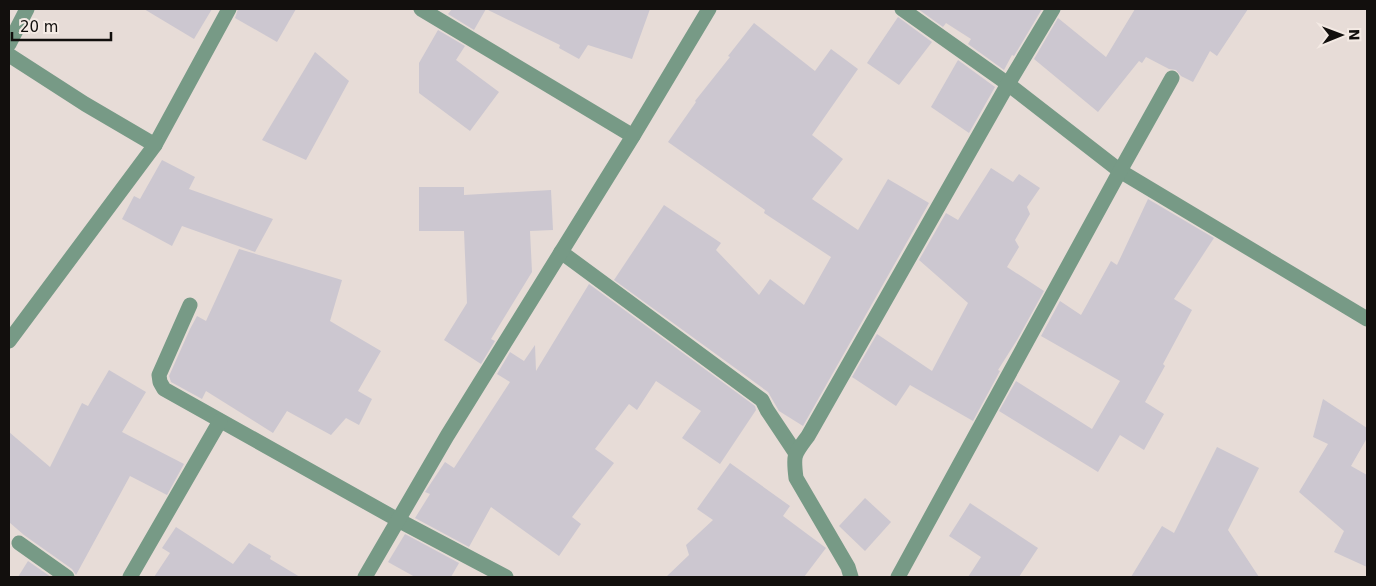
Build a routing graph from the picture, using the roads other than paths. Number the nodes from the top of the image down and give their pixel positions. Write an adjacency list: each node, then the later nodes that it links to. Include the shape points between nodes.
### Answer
1 (28, 9): 7 (street)
2 (230, 9): 12 (street)
3 (421, 9): 11 (street)
4 (709, 9): 11 (street)
5 (902, 9): 10 (street)
6 (1053, 9): 10 (street)
7 (9, 44)
8 (9, 55): 12 (street)
9 (1172, 78): 13 (street)
10 (1008, 84): 13 (street); 19 (street, via 808,436)
11 (633, 136): 14 (street)
12 (155, 145): 17 (street)
13 (1120, 171): 16 (street); 27 (street)
14 (561, 252): 19 (street, via 762,400); 20 (street)
15 (190, 305): 18 (street, via 159,374 160,382 164,389)
16 (1367, 319)
17 (9, 341)
18 (220, 421): 20 (street); 23 (street)
19 (795, 452): 26 (street, via 796,478)
20 (398, 520): 24 (street); 25 (street)
21 (19, 543): 22 (street)
22 (67, 577)
23 (130, 577)
24 (365, 577)
25 (506, 577)
26 (851, 577)
27 (898, 577)

